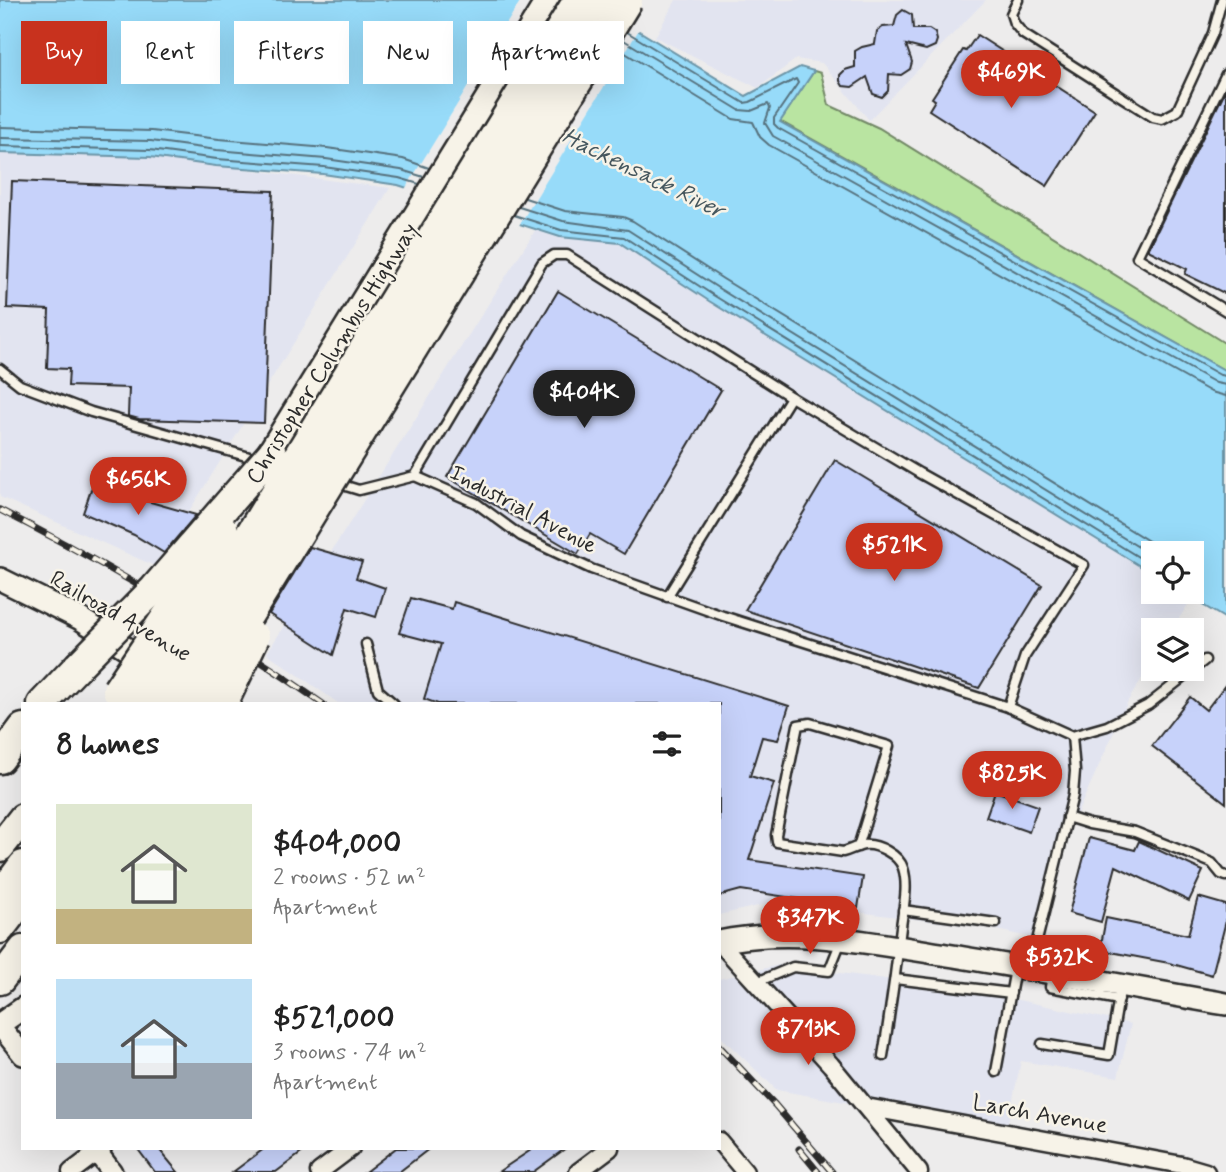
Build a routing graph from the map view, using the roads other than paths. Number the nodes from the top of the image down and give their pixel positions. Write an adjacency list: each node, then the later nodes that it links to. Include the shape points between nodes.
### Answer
1 (551, 0): 11 (highway, Christopher Columbus Highway)
2 (578, 0): 18 (highway, Christopher Columbus Highway, bridge, via 254,527)
3 (601, 0): 20 (highway, Christopher Columbus Highway, bridge)
4 (628, 0): 13 (highway, bridge)
5 (1018, 0): 6 (lane, via 1011,14 1023,34 1162,119 1177,111 1184,100)
6 (1222, 0)
7 (1226, 74): 8 (lane, via 1137,257)
8 (1226, 311)
9 (0, 369): 11 (lane, Industrial Avenue, via 20,386 91,412)
10 (791, 397): 12 (lane, via 567,255 554,255 542,263); 15 (lane); 25 (lane, via 1084,565 1025,656)
11 (275, 461): 12 (lane, Industrial Avenue, via 359,489); 18 (highway, Christopher Columbus Highway, bridge, via 165,622); 19 (highway, bridge)
12 (415, 476): 15 (lane, Industrial Avenue, via 477,503 549,551)
13 (325, 493): 21 (highway, bridge); 23 (highway, bridge)
14 (0, 579): 22 (main road, Railroad Avenue, via 79,618)
15 (667, 597): 25 (lane, Industrial Avenue)
16 (366, 644): 24 (lane, via 378,690)
17 (1205, 660): 27 (lane, via 1148,705 1107,726)
18 (125, 700)
19 (44, 702)
20 (164, 702)
21 (195, 702)
22 (209, 702)
23 (224, 702)
24 (392, 702)
25 (1008, 707): 27 (lane, Industrial Avenue)
26 (21, 731): 28 (highway)
27 (1072, 736): 29 (lane, via 1075,771)
28 (0, 759)
29 (1067, 817): 34 (lane, via 1135,832 1212,863); 45 (lane)
30 (21, 821): 31 (highway)
31 (0, 847)
32 (858, 847): 32 (lane, via 843,852 777,842 798,725 810,723 889,746); 37 (lane, via 882,849 903,866)
33 (21, 868): 35 (highway)
34 (1226, 876)
35 (0, 896)
36 (21, 902): 39 (highway)
37 (903, 910): 38 (lane); 43 (lane)
38 (996, 923)
39 (0, 929)
40 (842, 938): 41 (main road, via 789,934); 43 (main road); 48 (lane, via 829,971 793,967)
41 (721, 942)
42 (721, 944): 48 (street)
43 (899, 947): 45 (main road); 46 (lane)
44 (21, 953): 47 (highway)
45 (1023, 967): 49 (lane); 50 (main road)
46 (895, 979): 49 (lane); 56 (lane)
47 (0, 980)
48 (757, 982): 58 (street)
49 (1011, 993): 57 (lane)
50 (1120, 993): 51 (main road); 54 (lane, via 1109,1055)
51 (1226, 1004)
52 (21, 1009): 53 (main road)
53 (0, 1025): 55 (street)
54 (1042, 1044)
55 (21, 1052)
56 (883, 1056)
57 (996, 1072)
58 (866, 1107): 69 (street); 70 (street, Larch Avenue)
59 (721, 1143): 68 (street)
60 (97, 1150): 64 (street)
61 (99, 1150): 65 (street)
62 (348, 1150): 66 (street)
63 (607, 1150): 67 (street)
64 (71, 1172)
65 (112, 1172)
66 (319, 1172)
67 (578, 1172)
68 (745, 1172)
69 (919, 1172)
70 (1206, 1172)

